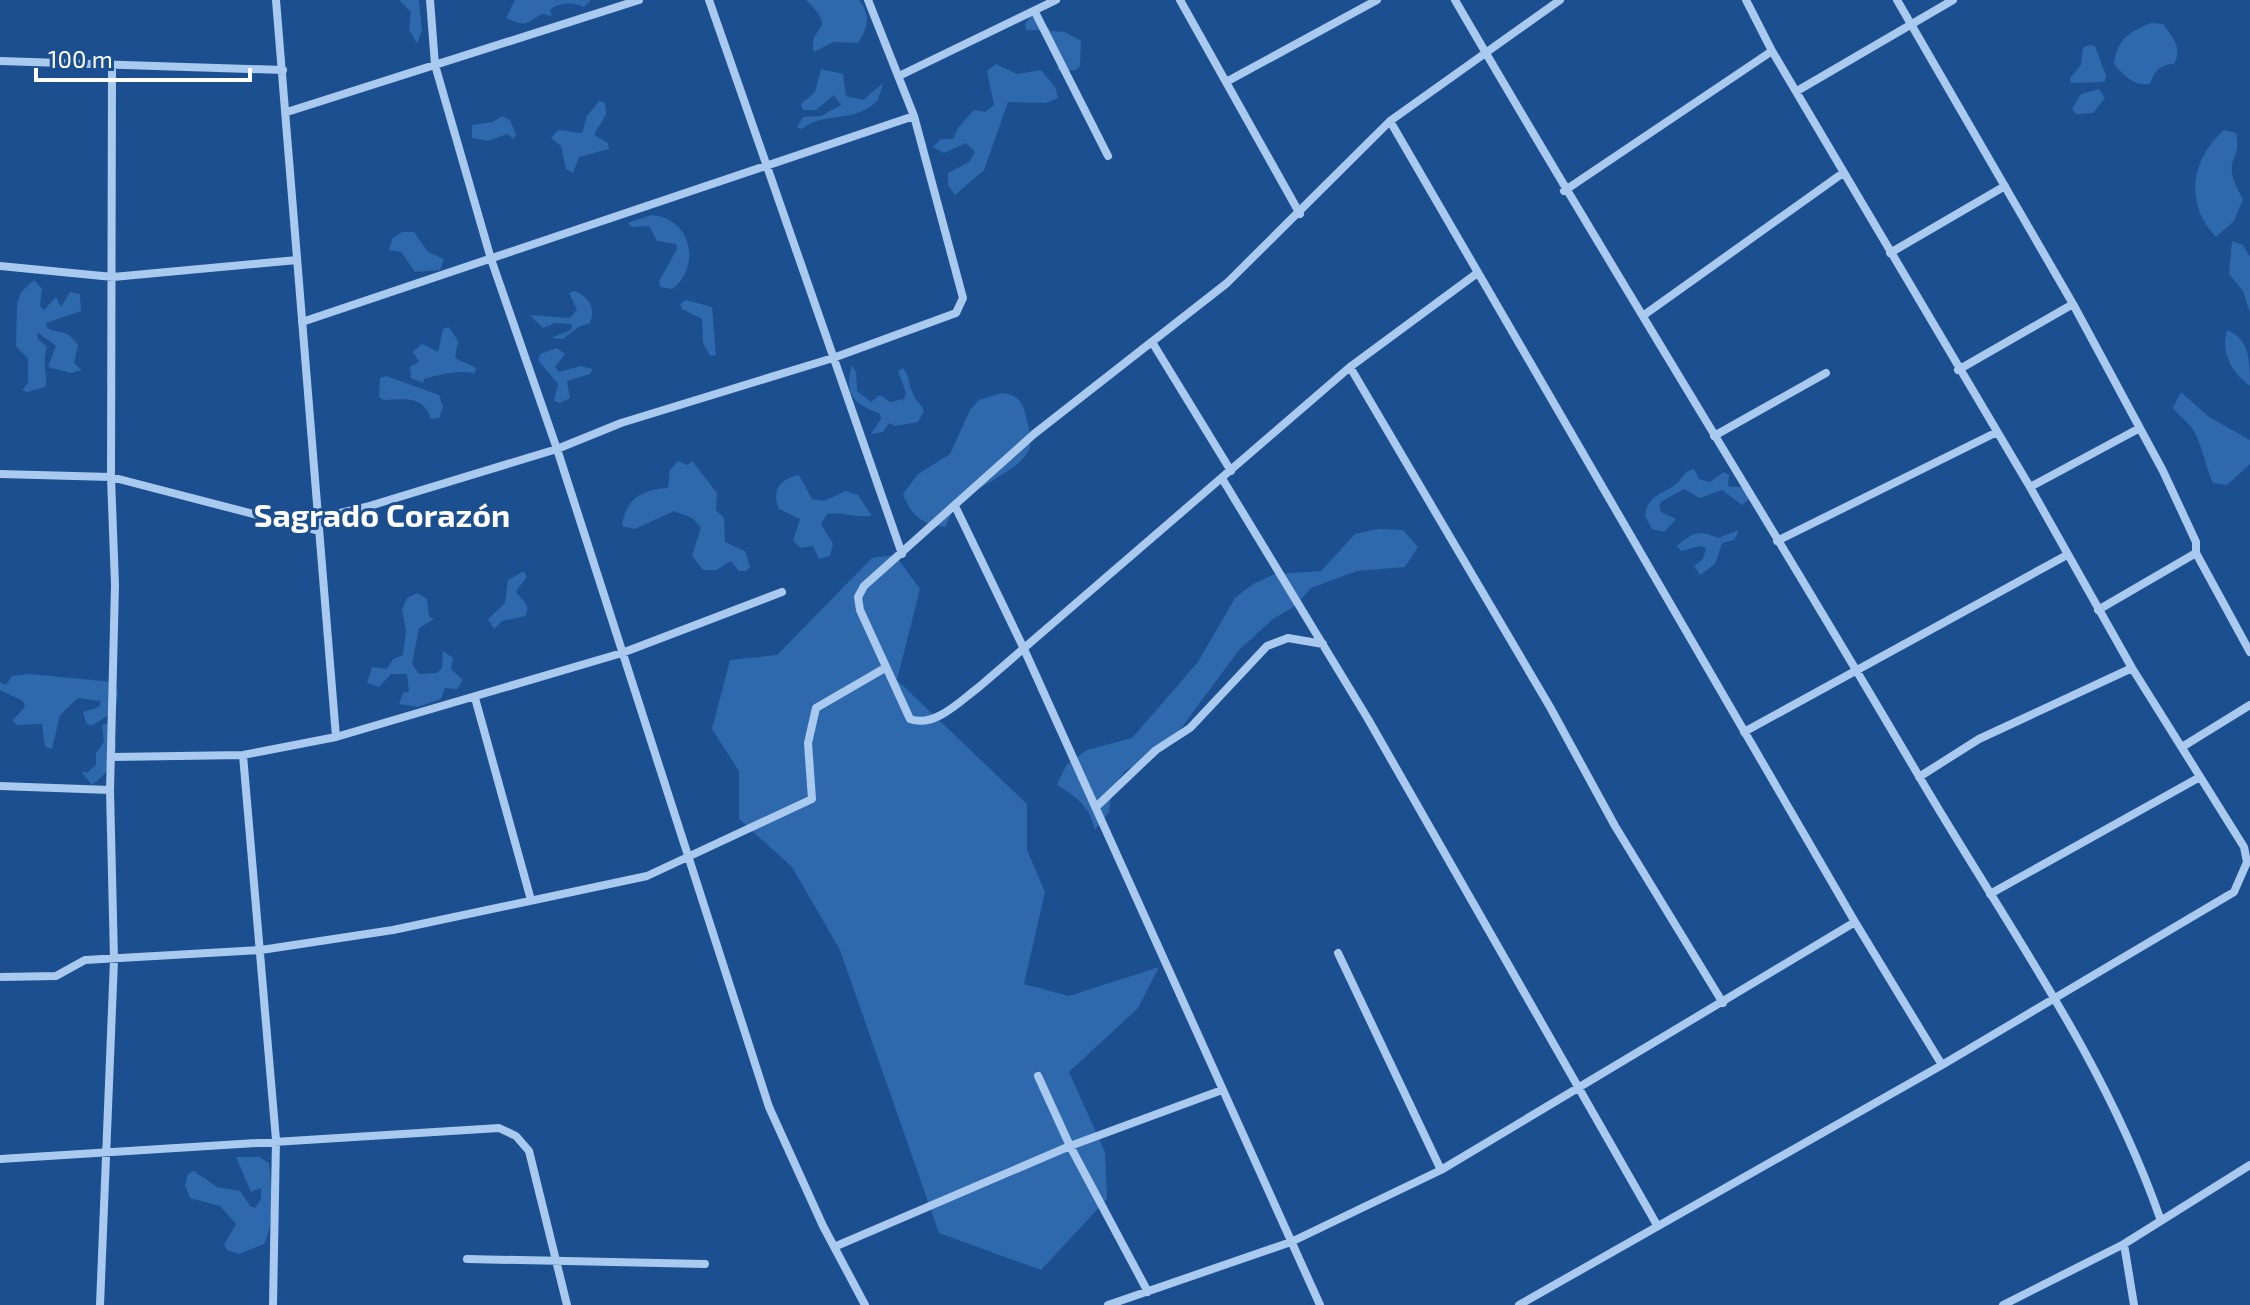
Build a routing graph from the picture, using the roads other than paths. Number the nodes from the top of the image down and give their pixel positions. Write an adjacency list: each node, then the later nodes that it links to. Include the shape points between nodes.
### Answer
1 (276, 0): 22 (street)
2 (430, 0): 20 (street)
3 (639, 0): 14 (street)
4 (709, 0): 30 (street)
5 (868, 0): 23 (street)
6 (1056, 0): 15 (street)
7 (1180, 0): 24 (street)
8 (1377, 0): 24 (street)
9 (1455, 0): 17 (street)
10 (1560, 0): 17 (street)
11 (1746, 0): 18 (street)
12 (1897, 0): 16 (street)
13 (1953, 0): 16 (street)
14 (625, 2): 20 (street)
15 (1035, 12): 23 (street); 29 (street)
16 (1911, 25): 25 (street); 32 (street)
17 (1484, 51): 28 (street); 33 (street)
18 (1772, 51): 25 (street); 33 (street)
19 (0, 61): 21 (street)
20 (435, 65): 26 (street); 36 (street)
21 (112, 67): 22 (street); 40 (street)
22 (283, 70): 26 (street)
23 (901, 75): 27 (street)
24 (1226, 82): 34 (street)
25 (1797, 91): 31 (street)
26 (287, 112): 37 (street)
27 (914, 116): 30 (street); 45 (street, via 962,306 945,318)
28 (1390, 121): 34 (street); 39 (street)
29 (1108, 156)
30 (766, 165): 36 (street); 45 (street)
31 (1843, 173): 35 (street); 42 (street)
32 (2005, 186): 35 (street); 41 (street)
33 (1564, 191): 42 (street)
34 (1300, 214): 44 (street, via 1227,283)
35 (1890, 253): 47 (street)
36 (491, 259): 43 (street); 52 (street)
37 (297, 260): 40 (street); 43 (street)
38 (0, 266): 40 (street)
39 (1476, 274): 46 (street); 76 (street)
40 (113, 277): 55 (street)
41 (2073, 304): 47 (street); 49 (street)
42 (1644, 315): 51 (street)
43 (302, 322): 59 (street)
44 (1152, 342): 53 (street); 58 (street, via 1034,434)
45 (833, 358): 52 (street, via 631,420); 63 (street)
46 (1350, 367): 53 (street); 95 (street)
47 (1958, 370): 50 (street)
48 (1826, 373): 51 (street)
49 (2138, 429): 57 (street); 62 (street, via 2163,471)
50 (1995, 433): 57 (street); 61 (street)
51 (1714, 436): 61 (street)
52 (557, 449): 59 (street); 70 (street)
53 (1231, 471): 56 (street)
54 (0, 474): 55 (street)
55 (111, 477): 60 (street); 80 (street)
56 (1223, 480): 67 (street); 68 (street)
57 (2030, 487): 64 (street)
58 (955, 506): 63 (street); 68 (street)
59 (318, 518): 60 (street)
60 (319, 531): 77 (street)
61 (1777, 541): 71 (street)
62 (2196, 553): 66 (street); 69 (street)
63 (902, 554): 72 (street, via 858,597)
64 (2067, 555): 66 (street); 71 (street)
65 (782, 592): 70 (street)
66 (2098, 610): 73 (street)
67 (1323, 644): 85 (street, via 1288,638 1267,646 1190,728 1156,750); 98 (street)
68 (1024, 649): 72 (street, via 967,695 921,723 903,709); 85 (street)
69 (2250, 652)
70 (622, 653): 74 (street); 86 (street)
71 (1857, 667): 76 (street); 81 (street)
72 (885, 668): 86 (street, via 816,708 808,743 812,799)
73 (2132, 668): 78 (street); 81 (street, via 1979,739)
74 (475, 698): 77 (street); 88 (street)
75 (2250, 705): 78 (street)
76 (1744, 732): 89 (street)
77 (336, 737): 79 (street)
78 (2182, 747): 82 (street)
79 (243, 755): 80 (street); 90 (street)
80 (112, 757): 84 (street)
81 (1919, 777): 87 (street)
82 (2200, 777): 87 (street); 94 (street, via 2244,847 2247,862 2234,892)
83 (0, 786): 84 (street)
84 (110, 790): 92 (street)
85 (1096, 807): 99 (street)
86 (687, 854): 88 (street, via 647,876); 110 (street, via 769,1107)
87 (1990, 894): 94 (street)
88 (531, 900): 90 (street, via 393,930)
89 (1855, 922): 95 (street); 96 (street)
90 (261, 950): 92 (street); 100 (street)
91 (1338, 953): 105 (street)
92 (114, 960): 93 (street, via 80,962 56,976); 102 (street)
93 (0, 977)
94 (2056, 997): 96 (street); 106 (street, via 2103,1084)
95 (1723, 1003): 98 (street)
96 (1942, 1065): 107 (street)
97 (1038, 1076): 101 (street)
98 (1580, 1086): 105 (street); 107 (street)
99 (1222, 1090): 101 (street); 108 (street)
100 (276, 1140): 102 (street); 112 (street, via 499,1128 529,1151); 116 (street)
101 (1070, 1146): 110 (street); 114 (street)
102 (107, 1153): 103 (street); 115 (street)
103 (0, 1159)
104 (2250, 1165): 106 (street)
105 (1441, 1170): 108 (street)
106 (2160, 1218): 109 (street)
107 (1657, 1225): 121 (street)
108 (1291, 1242): 114 (street); 120 (street)
109 (2124, 1244): 122 (street); 123 (street)
110 (834, 1247): 118 (street)
111 (467, 1259): 112 (street)
112 (556, 1264): 113 (street); 117 (street)
113 (705, 1264)
114 (1148, 1292): 119 (street)
115 (100, 1305)
116 (273, 1305)
117 (567, 1305)
118 (865, 1305)
119 (1108, 1305)
120 (1320, 1305)
121 (1519, 1305)
122 (2003, 1305)
123 (2134, 1305)

